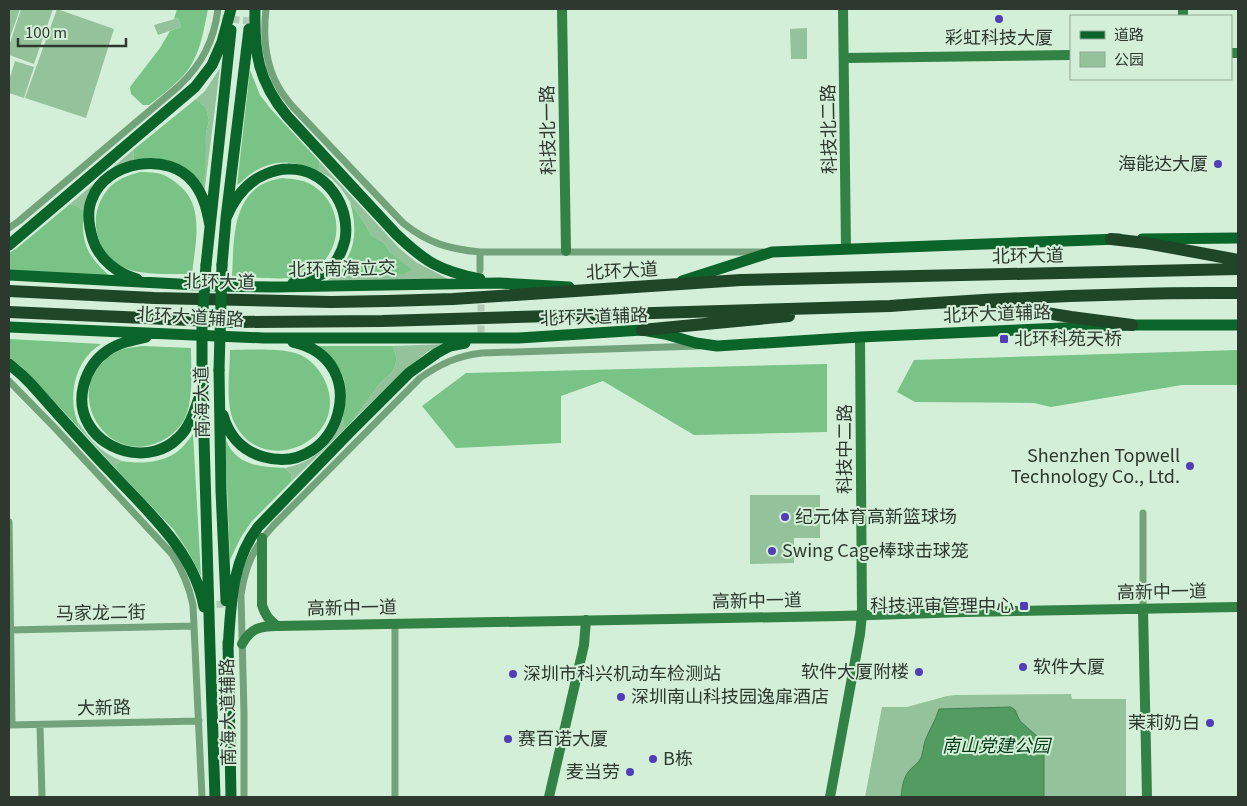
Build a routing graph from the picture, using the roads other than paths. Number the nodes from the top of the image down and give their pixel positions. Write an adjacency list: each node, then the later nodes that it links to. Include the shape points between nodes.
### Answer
1 (218, 9): 11 (street, via 220,18 209,46 190,75)
2 (232, 9): 10 (main road, 南海大道); 14 (main road, via 215,59 195,87)
3 (253, 9): 9 (main road, 南海大道); 24 (main road, via 262,75 287,116 396,234 419,254 451,272)
4 (266, 9): 17 (street, via 261,22 271,70 293,107 414,233 444,247)
5 (562, 9): 16 (street, 科技北一路)
6 (843, 9): 8 (street, 科技北二路)
7 (1070, 55): 8 (street)
8 (844, 58): 15 (street, 科技北二路)
9 (226, 218): 26 (main road, via 238,195 249,184 275,170 302,170 314,175 335,194 342,206 346,231 344,244 333,266 315,277); 45 (main road, 南海大道, bridge)
10 (210, 226): 23 (main road, via 202,196 193,182 169,166 139,164 109,176 91,200 88,216 95,246 117,270); 44 (main road, 南海大道, bridge, via 202,325)
11 (9, 228)
12 (1238, 238): 13 (main road)
13 (1111, 239): 15 (main road); 19 (highway)
14 (9, 245)
15 (846, 249): 18 (main road)
16 (566, 251): 17 (street); 18 (street)
17 (480, 252): 21 (street)
18 (772, 252): 25 (main road)
19 (1238, 260)
20 (1238, 269): 25 (highway, 北环大道, via 759,280)
21 (480, 270)
22 (9, 275): 23 (main road, 北环大道辅路)
23 (156, 283): 26 (main road, 北环南海立交)
24 (499, 283): 26 (main road, 北环南海立交); 27 (main road, 北环大道辅路)
25 (664, 286): 27 (highway, 北环大道)
26 (274, 287)
27 (601, 289): 28 (highway, 北环大道, via 453,299 331,302)
28 (9, 291)
29 (1238, 293): 30 (highway)
30 (964, 301): 31 (highway); 33 (highway)
31 (890, 306): 32 (highway, via 382,321 236,322); 36 (highway)
32 (9, 312)
33 (1132, 325): 34 (main road, 北环大道辅路); 38 (main road, 北环大道辅路)
34 (1238, 325)
35 (9, 327): 37 (main road, 北环大道辅路)
36 (642, 330): 40 (main road, 北环大道辅路); 41 (main road, 北环大道辅路)
37 (175, 334): 39 (main road, 北环大道辅路); 44 (main road, via 129,340 106,351 85,381 82,393 84,416 106,443 127,452 149,452 171,444 186,430)
38 (860, 337): 41 (main road, 北环大道辅路); 51 (street, 科技中二路)
39 (264, 338): 40 (main road, 北环大道辅路); 45 (main road, via 306,346 331,365 340,384 340,404 328,434 302,456 270,459 240,445 226,424)
40 (518, 338): 59 (main road, via 450,346 424,362 350,432 265,520 251,536 239,562 232,591)
41 (717, 346): 48 (street, 南海大道辅路, via 482,350 445,362 420,378)
42 (9, 364): 58 (main road, via 157,521 182,554 199,589)
43 (9, 381): 54 (street, 南海大道辅路, via 172,554 195,605)
44 (202, 392): 58 (main road, 南海大道)
45 (220, 402): 59 (main road, 南海大道)
46 (1143, 514): 50 (street)
47 (9, 522): 56 (street)
48 (262, 538): 55 (street, via 262,605 266,616); 57 (street, 南海大道辅路, via 244,576 239,604)
49 (1238, 607): 50 (street, 高新中一道)
50 (1143, 609): 51 (street, 高新中一道); 71 (street)
51 (862, 615): 52 (street, 高新中一道); 70 (street, 科技中二路)
52 (586, 620): 53 (street, 高新中一道); 69 (street, via 584,645)
53 (394, 623): 55 (street, 高新中一道); 68 (street)
54 (194, 626): 56 (street, 马家龙二街); 60 (street, 南海大道辅路)
55 (277, 626): 57 (street, 高新中一道, via 253,630)
56 (10, 630): 61 (street)
57 (242, 644): 67 (street, 南海大道辅路)
58 (210, 649): 65 (main road, 南海大道)
59 (228, 649): 66 (main road, 南海大道)
60 (199, 721): 62 (street, 大新路); 64 (street, 南海大道辅路)
61 (10, 725): 62 (street, 大新路)
62 (40, 725): 63 (street)
63 (42, 797)
64 (202, 797)
65 (215, 797)
66 (232, 797)
67 (244, 797)
68 (395, 797)
69 (549, 797)
70 (830, 797)
71 (1146, 797)

